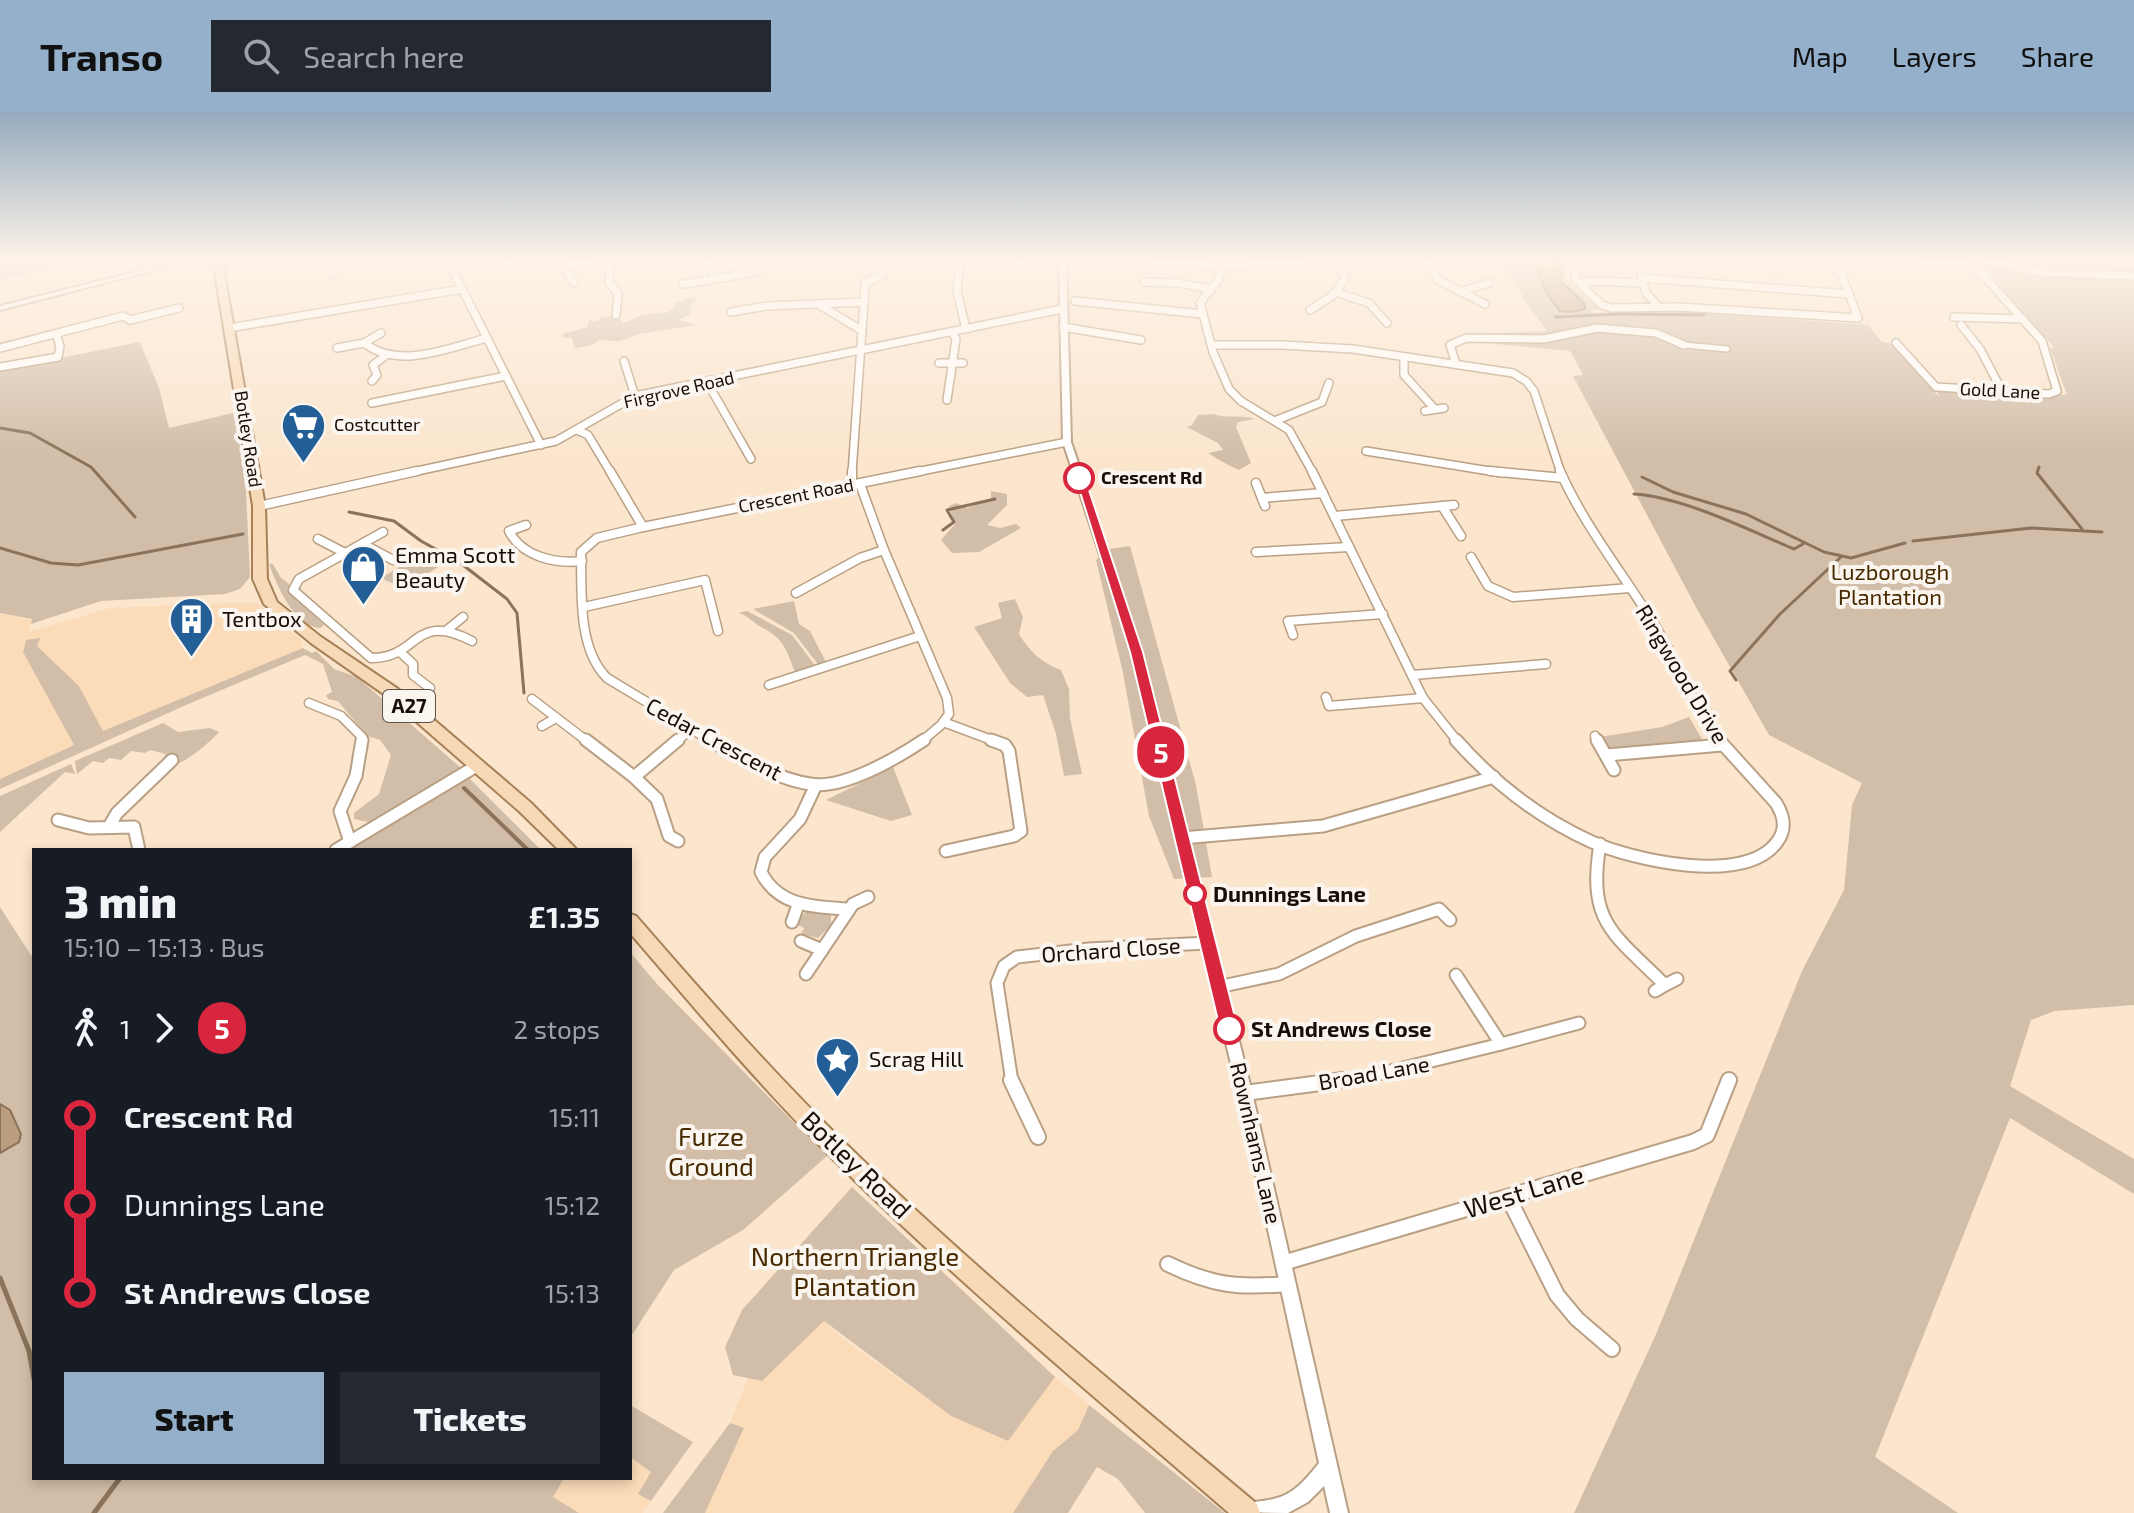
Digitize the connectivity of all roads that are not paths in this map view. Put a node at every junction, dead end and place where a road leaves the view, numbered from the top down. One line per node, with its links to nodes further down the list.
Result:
1 (84, 326): 16 (street)
2 (239, 326): 11 (street)
3 (481, 326): 17 (street)
4 (855, 326): 13 (street)
5 (861, 326): 13 (street)
6 (979, 326): 12 (street, Firgrove Road)
7 (1206, 326): 24 (street)
8 (1962, 326): 39 (street)
9 (2029, 326): 39 (street, Gold Lane)
10 (1063, 327): 18 (street); 46 (street, Rownhams Lane)
11 (229, 328): 55 (main road, Botley Road / A27)
12 (966, 329): 14 (street, Firgrove Road)
13 (861, 330): 26 (street)
14 (952, 332): 26 (street, Firgrove Road); 31 (street)
15 (381, 333): 19 (street)
16 (56, 334): 22 (street); 34 (street)
17 (487, 338): 27 (street); 35 (street)
18 (1141, 340)
19 (364, 343): 23 (street); 27 (street)
20 (1896, 343): 39 (street, Gold Lane)
21 (1684, 345): 25 (street); 33 (street)
22 (0, 348)
23 (337, 348)
24 (1214, 349): 28 (street, Ringwood Drive); 44 (street, Ringwood Drive)
25 (1727, 349)
26 (859, 351): 37 (street, Firgrove Road); 52 (street)
27 (385, 356): 36 (street)
28 (1404, 358): 33 (street, Ringwood Drive); 43 (street)
29 (624, 361): 41 (street)
30 (939, 363): 31 (street)
31 (952, 363): 32 (street); 40 (street)
32 (963, 363)
33 (1456, 364): 50 (street, Ringwood Drive)
34 (0, 367)
35 (506, 376): 42 (street); 47 (street)
36 (372, 381)
37 (707, 382): 41 (street, Firgrove Road); 49 (street)
38 (1329, 383): 44 (street)
39 (2002, 391)
40 (961, 392)
41 (635, 396): 45 (street, Firgrove Road)
42 (372, 403)
43 (1444, 408)
44 (1277, 420): 53 (street, Ringwood Drive)
45 (577, 430): 47 (street, Firgrove Road); 61 (street)
46 (1067, 442): 52 (street, Crescent Road); 113 (street, Rownhams Lane)
47 (541, 445): 55 (street, Firgrove Road)
48 (1366, 451): 50 (street)
49 (751, 459)
50 (1563, 478): 75 (street, Ringwood Drive)
51 (1256, 483): 53 (street)
52 (856, 484): 61 (street, Crescent Road); 67 (street)
53 (1323, 493): 57 (street, Ringwood Drive)
54 (1454, 505): 56 (street)
55 (259, 506): 85 (main road, Botley Road / A27)
56 (1442, 506): 57 (street); 59 (street)
57 (1335, 516): 66 (street, Ringwood Drive)
58 (1463, 522): 59 (street)
59 (1453, 523): 63 (street)
60 (526, 525): 72 (street)
61 (643, 527): 72 (street)
62 (383, 532): 65 (street)
63 (1461, 536)
64 (318, 539): 69 (street)
65 (363, 544): 69 (street); 71 (street)
66 (1349, 547): 68 (street); 78 (street, Ringwood Drive)
67 (884, 550): 76 (street); 84 (street)
68 (1256, 552)
69 (345, 553): 80 (street)
70 (1471, 557): 74 (street)
71 (393, 560)
72 (582, 561): 77 (street, Cedar Crescent)
73 (1489, 565): 74 (street)
74 (1476, 566): 75 (street)
75 (1630, 588): 103 (street, Ringwood Drive)
76 (796, 593)
77 (584, 607): 82 (street); 101 (street, Cedar Crescent)
78 (1383, 614): 83 (street); 89 (street, Ringwood Drive)
79 (463, 617): 81 (street)
80 (335, 629): 85 (street); 87 (street)
81 (447, 630): 86 (street); 87 (street)
82 (718, 631)
83 (1293, 635)
84 (920, 636): 90 (street); 99 (street)
85 (316, 640): 106 (main road, A27)
86 (472, 641)
87 (399, 651): 92 (street)
88 (1546, 664): 89 (street)
89 (1413, 675): 94 (street, Ringwood Drive)
90 (787, 680): 91 (street); 93 (street)
91 (769, 685)
92 (430, 688)
93 (792, 691)
94 (1423, 698): 97 (street); 109 (street, Ringwood Drive)
95 (532, 699): 98 (street)
96 (309, 703): 115 (street)
97 (1333, 717)
98 (556, 718): 100 (street); 108 (street)
99 (946, 723): 110 (street); 120 (street)
100 (542, 726)
101 (691, 729): 108 (street); 110 (street, Cedar Crescent)
102 (1595, 736): 104 (street)
103 (1722, 745): 104 (street); 116 (street, Ringwood Drive)
104 (1607, 755): 107 (street)
105 (172, 760): 112 (street)
106 (478, 765): 115 (street); 119 (main road, A27)
107 (1614, 770)
108 (634, 777): 114 (street)
109 (1494, 777): 113 (street); 116 (street, Ringwood Drive)
110 (816, 785): 122 (street)
111 (58, 820): 112 (street)
112 (111, 823): 117 (street)
113 (1182, 838): 128 (street, Rownhams Lane)
114 (678, 841)
115 (350, 842): 118 (street)
116 (1600, 844): 132 (street)
117 (139, 848)
118 (340, 848)
119 (567, 848)
120 (946, 851)
121 (868, 897): 123 (street)
122 (798, 905): 123 (street); 125 (street)
123 (849, 909): 129 (street)
124 (1450, 920): 133 (street)
125 (792, 922)
126 (632, 923): 145 (main road, Botley Road)
127 (801, 941): 129 (street)
128 (1207, 943): 133 (street, Rownhams Lane); 138 (street, Orchard Close)
129 (822, 950): 130 (street)
130 (806, 974)
131 (1456, 975): 135 (street)
132 (1666, 985)
133 (1218, 987): 137 (street, Rownhams Lane)
134 (1579, 1023): 135 (street, Broad Lane)
135 (1501, 1044): 137 (street, Broad Lane)
136 (1729, 1080): 139 (street, West Lane)
137 (1245, 1093): 140 (street, Rownhams Lane)
138 (1038, 1137)
139 (1508, 1197): 140 (street, West Lane); 143 (street)
140 (1283, 1263): 142 (street, Rownhams Lane)
141 (1168, 1264): 142 (street)
142 (1288, 1284): 144 (street, Rownhams Lane)
143 (1612, 1349)
144 (1327, 1467): 145 (street); 146 (street, Rownhams Lane)
145 (1248, 1512)
146 (1339, 1513)

